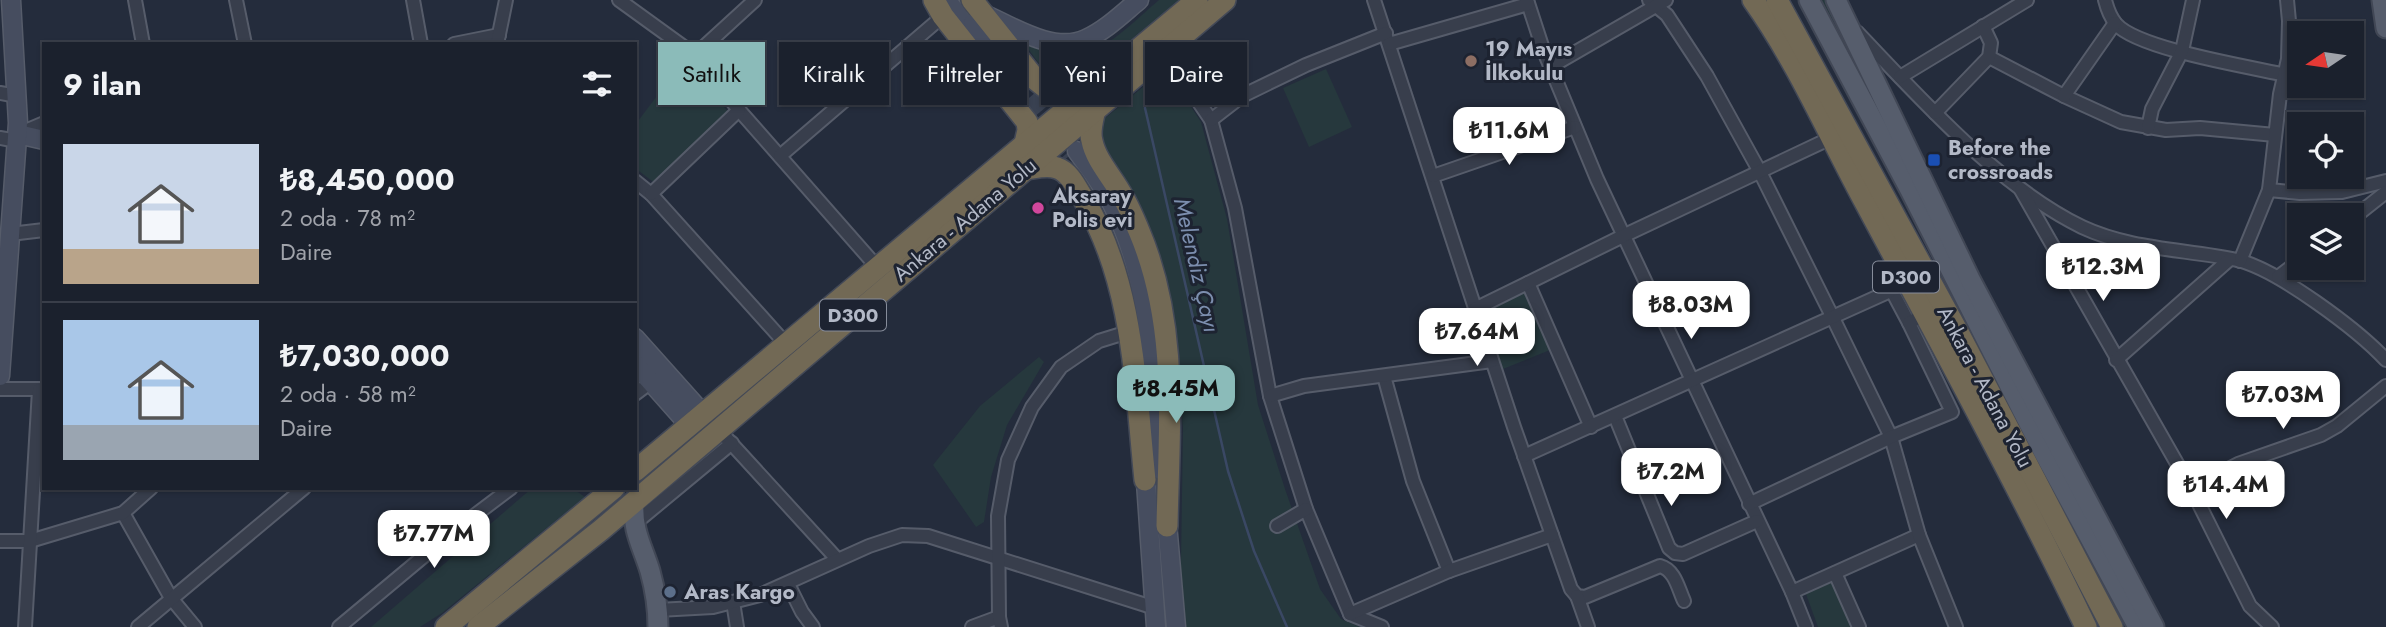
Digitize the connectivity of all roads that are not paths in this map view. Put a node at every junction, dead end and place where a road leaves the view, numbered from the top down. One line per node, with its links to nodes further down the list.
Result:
1 (11, 0): 47 (main road)
2 (135, 0): 31 (street)
3 (236, 0): 32 (street)
4 (413, 0): 33 (street)
5 (506, 0): 30 (street)
6 (619, 0): 35 (street)
7 (755, 0): 36 (street)
8 (1139, 0): 24 (main road)
9 (1197, 0): 41 (highway, Ankara - Adana Yolu / D300)
10 (1225, 0): 38 (highway, Ankara - Adana Yolu / D300)
11 (1374, 0): 29 (street)
12 (1753, 0): 64 (highway, Ankara - Adana Yolu / D300)
13 (1777, 0): 167 (highway, Ankara - Adana Yolu / D300)
14 (1809, 0): 168 (main road)
15 (1836, 0): 25 (main road)
16 (2027, 0): 27 (street)
17 (2105, 0): 26 (street)
18 (2193, 0): 39 (street)
19 (2287, 0): 43 (street)
20 (2382, 0): 28 (main road)
21 (1528, 2): 29 (street); 42 (street)
22 (1657, 2): 42 (street); 68 (street)
23 (945, 4): 37 (highway); 66 (street)
24 (976, 6): 45 (highway)
25 (1845, 19): 44 (street); 169 (main road)
26 (2115, 23): 39 (street); 48 (street)
27 (1983, 26): 40 (street); 44 (street)
28 (2386, 28)
29 (1387, 38): 58 (street); 69 (street)
30 (498, 39): 34 (street)
31 (143, 42)
32 (245, 42)
33 (421, 42)
34 (472, 42)
35 (677, 42)
36 (709, 42)
37 (975, 42)
38 (1175, 42)
39 (2182, 51): 43 (street); 60 (street)
40 (1989, 57): 48 (street); 57 (street)
41 (1131, 62)
42 (1550, 67): 59 (street)
43 (2286, 75): 63 (street)
44 (1900, 77): 57 (street)
45 (1035, 79): 46 (highway); 49 (highway)
46 (1041, 84)
47 (9, 94): 62 (main road)
48 (2064, 96): 60 (street)
49 (1027, 99)
50 (735, 105): 56 (street)
51 (1019, 105): 65 (highway)
52 (1085, 105): 65 (highway, Ankara - Adana Yolu / D300)
53 (1086, 105): 67 (highway, Ankara - Adana Yolu / D300)
54 (1088, 105): 127 (highway)
55 (1200, 105): 58 (street)
56 (739, 110): 66 (street); 75 (street)
57 (1935, 113): 72 (street)
58 (1210, 120): 107 (street)
59 (1575, 127): 69 (street); 79 (street)
60 (2148, 128): 63 (street)
61 (42, 129): 62 (main road)
62 (13, 134): 78 (main road)
63 (2275, 135): 73 (street)
64 (1831, 138): 68 (street); 85 (highway, Ankara - Adana Yolu / D300)
65 (1025, 143): 81 (highway, Ankara - Adana Yolu / D300)
66 (780, 156): 81 (street)
67 (1025, 169): 90 (highway); 111 (highway, Ankara - Adana Yolu / D300)
68 (1760, 172): 79 (street); 87 (street)
69 (1433, 176): 86 (street)
70 (2386, 181): 73 (street)
71 (637, 183): 75 (street)
72 (2020, 190): 80 (street); 95 (street)
73 (2269, 190): 80 (street)
74 (2386, 192): 76 (street)
75 (651, 194): 93 (street)
76 (2364, 209)
77 (42, 230): 78 (street)
78 (10, 234): 88 (main road)
79 (1623, 236): 84 (street); 101 (street)
80 (2235, 260): 83 (street); 95 (street)
81 (877, 267): 93 (highway, Ankara - Adana Yolu / D300)
82 (2287, 270): 83 (street)
83 (2278, 277): 94 (street)
84 (1528, 283): 86 (street); 110 (street)
85 (1900, 287): 87 (street); 89 (highway, Ankara - Adana Yolu / D300)
86 (1475, 309): 97 (street)
87 (1832, 316): 101 (street); 112 (street)
88 (2, 317): 99 (main road)
89 (1917, 318): 112 (street); 166 (highway, Ankara - Adana Yolu / D300)
90 (1128, 332): 115 (highway); 135 (street)
91 (2386, 340): 94 (street)
92 (637, 341): 109 (main road)
93 (786, 344): 109 (highway, Ankara - Adana Yolu / D300)
94 (2371, 344): 96 (street)
95 (2116, 360): 116 (street)
96 (2386, 360)
97 (1492, 361): 100 (street); 113 (street)
98 (637, 366): 102 (main road)
99 (0, 376)
100 (1384, 376): 107 (street); 137 (street)
101 (1692, 381): 108 (street); 122 (street)
102 (651, 382): 106 (street); 109 (main road)
103 (2386, 386): 116 (street)
104 (0, 389): 105 (street)
105 (41, 389): 133 (street)
106 (637, 392)
107 (1269, 396): 123 (street)
108 (1615, 416): 110 (street); 125 (street)
109 (697, 420): 114 (highway, Ankara - Adana Yolu / D300)
110 (1591, 427): 113 (street)
111 (725, 436): 121 (highway, Ankara - Adana Yolu / D300); 126 (street); 136 (street)
112 (1891, 437): 122 (street); 131 (street)
113 (1524, 456): 130 (street)
114 (637, 469)
115 (1145, 480): 127 (main road); 145 (main road)
116 (2191, 488): 170 (street)
117 (149, 490): 124 (street)
118 (302, 490): 142 (street)
119 (508, 490): 153 (street)
120 (601, 492): 148 (highway, Ankara - Adana Yolu / D300)
121 (634, 501): 126 (main road); 129 (highway, Ankara - Adana Yolu / D300)
122 (1749, 504): 125 (street)
123 (1306, 509): 128 (street); 146 (street)
124 (123, 513): 133 (street); 142 (street)
125 (1757, 521): 140 (street)
126 (633, 525): 134 (main road)
127 (1167, 526): 160 (main road)
128 (1277, 526)
129 (601, 530): 134 (main road); 148 (highway, Ankara - Adana Yolu / D300)
130 (1552, 535): 137 (street); 141 (street)
131 (1919, 535): 138 (street); 165 (street)
132 (0, 541): 133 (street)
133 (30, 541): 150 (street)
134 (639, 545): 147 (main road)
135 (998, 558): 136 (street); 145 (street); 149 (street)
136 (836, 559): 139 (street)
137 (1449, 571): 146 (street)
138 (1835, 573): 140 (street); 164 (street)
139 (788, 584): 144 (street); 157 (street)
140 (1792, 593): 163 (street)
141 (1577, 596): 143 (street); 162 (street)
142 (171, 598): 151 (street); 152 (street)
143 (1684, 601)
144 (733, 602): 147 (street); 156 (street)
145 (1154, 608): 159 (main road)
146 (1350, 614): 161 (street)
147 (658, 618)
148 (471, 619): 154 (highway); 155 (highway, Ankara - Adana Yolu / D300)
149 (1000, 622): 158 (street)
150 (25, 627)
151 (138, 627)
152 (195, 627)
153 (339, 627)
154 (439, 627)
155 (446, 627)
156 (737, 627)
157 (813, 627)
158 (972, 627)
159 (1156, 627)
160 (1176, 627)
161 (1382, 627)
162 (1588, 627)
163 (1805, 627)
164 (1859, 627)
165 (1956, 627)
166 (2087, 627)
167 (2112, 627)
168 (2138, 627)
169 (2154, 627)
170 (2272, 627)

